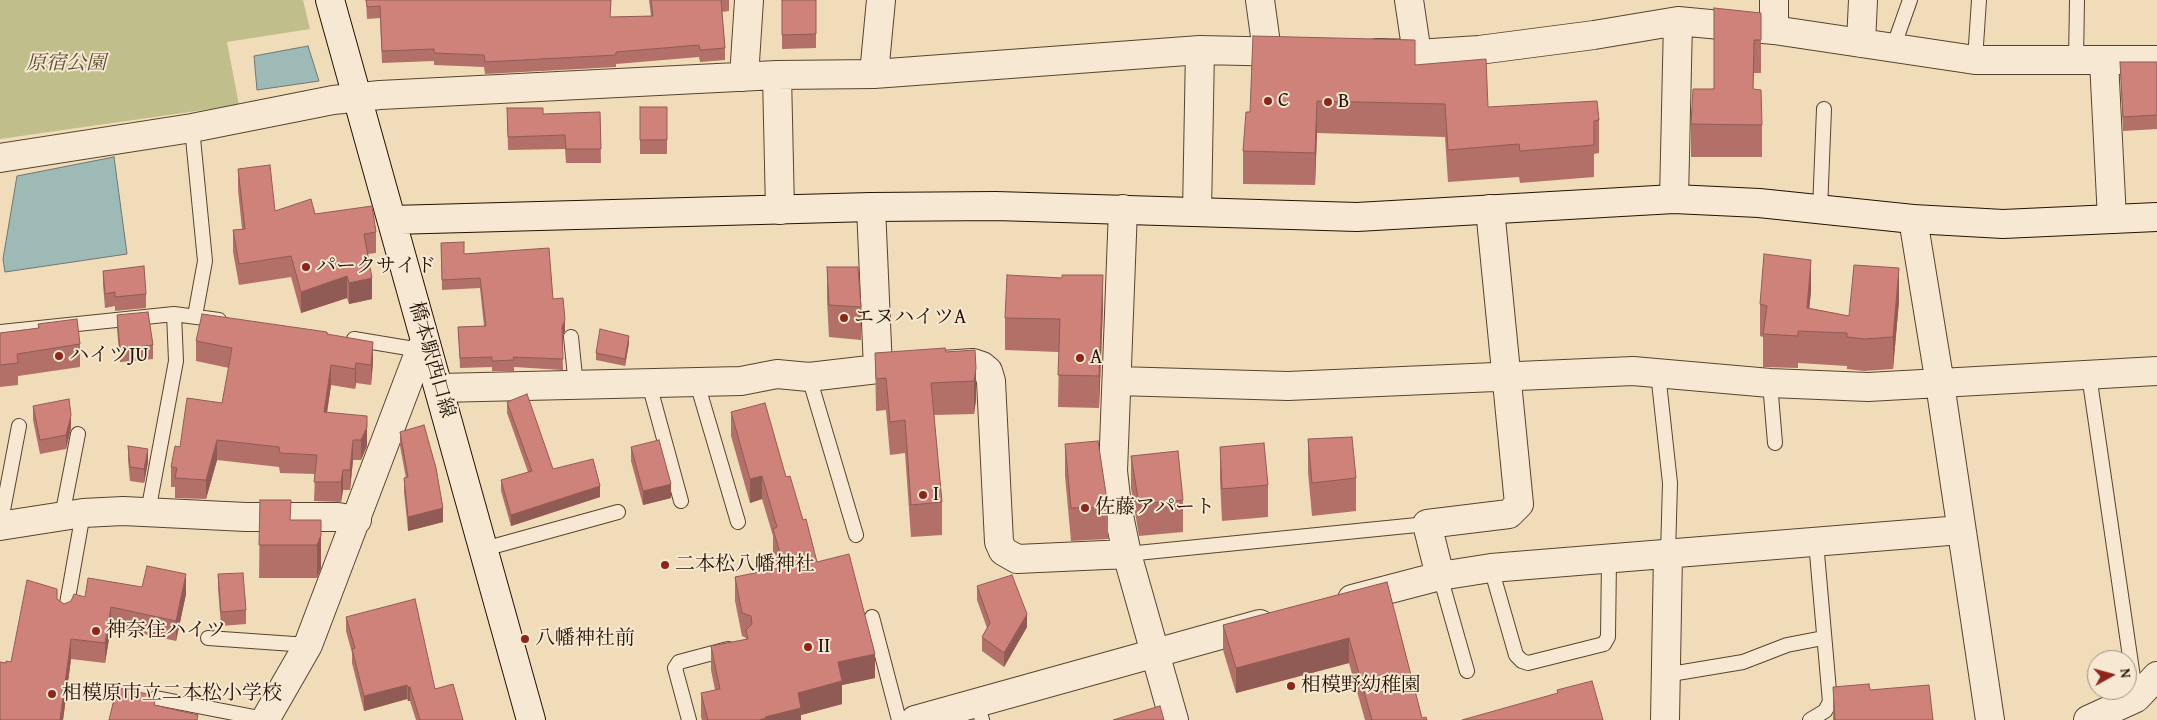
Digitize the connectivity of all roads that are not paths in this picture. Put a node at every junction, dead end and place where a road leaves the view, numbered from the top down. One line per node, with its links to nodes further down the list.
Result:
1 (330, 0): 27 (street, 橋本駅西口線)
2 (749, 0): 26 (street)
3 (881, 0): 24 (street)
4 (1260, 0): 16 (street)
5 (1409, 0): 19 (street)
6 (1774, 0): 12 (street)
7 (1863, 0): 13 (street)
8 (1910, 0): 14 (lane)
9 (1978, 0): 20 (lane)
10 (2077, 0): 22 (lane)
11 (1678, 21): 12 (street); 19 (street); 31 (street)
12 (1774, 30): 13 (street)
13 (1861, 43): 14 (street)
14 (1893, 48): 20 (street)
15 (1200, 50): 16 (street); 24 (street); 37 (street)
16 (1267, 52): 17 (street)
17 (1317, 52)
18 (1357, 53): 19 (street)
19 (1417, 54)
20 (1975, 60): 22 (street)
21 (2157, 60): 23 (street)
22 (2076, 61): 23 (street)
23 (2104, 61): 40 (street)
24 (874, 74): 25 (street)
25 (777, 75): 26 (street); 35 (street)
26 (744, 77): 27 (street)
27 (356, 97): 29 (street); 41 (street, 橋本駅西口線)
28 (1824, 109): 36 (lane)
29 (192, 128): 30 (street); 43 (lane)
30 (0, 160)
31 (1674, 199): 34 (street); 36 (street)
32 (871, 207): 33 (street); 35 (street); 49 (street)
33 (1122, 209): 37 (street); 55 (street)
34 (1490, 209): 37 (street); 52 (street)
35 (780, 210): 41 (street)
36 (1820, 210): 39 (street)
37 (1197, 212)
38 (2157, 217): 40 (street)
39 (1912, 219): 40 (street); 59 (street)
40 (2112, 219)
41 (392, 220): 48 (street, 橋本駅西口線)
42 (174, 314): 43 (lane); 45 (lane); 66 (lane)
43 (195, 316): 44 (lane)
44 (234, 322)
45 (0, 332)
46 (339, 337): 48 (lane)
47 (571, 337): 60 (lane)
48 (423, 348): 61 (street, 橋本駅西口線); 69 (street)
49 (878, 369): 54 (street); 77 (street)
50 (2157, 371): 53 (street)
51 (1658, 373): 52 (street); 57 (street); 78 (lane)
52 (1506, 375): 55 (street); 71 (street)
53 (2089, 375): 59 (street); 90 (lane)
54 (809, 377): 56 (street); 74 (lane)
55 (1118, 381): 77 (street)
56 (697, 383): 58 (street); 70 (lane)
57 (1770, 383): 59 (street); 64 (lane)
58 (649, 384): 60 (street); 65 (lane)
59 (1940, 384): 73 (street)
60 (576, 386): 61 (street)
61 (439, 388): 76 (street, 橋本駅西口線)
62 (19, 426): 72 (lane)
63 (78, 434): 68 (lane)
64 (1775, 443)
65 (681, 501)
66 (148, 512): 68 (street); 69 (street)
67 (618, 512): 76 (lane)
68 (72, 514): 72 (street); 83 (lane)
69 (357, 520): 88 (street)
70 (738, 522)
71 (1427, 524): 77 (lane); 81 (street)
72 (0, 526)
73 (1961, 530): 75 (street); 107 (street)
74 (856, 535)
75 (1816, 542): 78 (street); 87 (lane)
76 (484, 549): 100 (street, 橋本駅西口線)
77 (1127, 554): 91 (street)
78 (1668, 554): 79 (street); 93 (street)
79 (1609, 558): 80 (street); 80 (lane)
80 (1491, 568): 81 (street)
81 (1440, 576): 82 (street); 92 (lane)
82 (1324, 606)
83 (65, 615)
84 (872, 617): 102 (lane)
85 (1286, 617): 91 (street)
86 (208, 638): 88 (lane)
87 (1823, 638): 93 (lane); 106 (lane)
88 (308, 645): 99 (street)
89 (744, 645): 101 (lane)
90 (2129, 650)
91 (1155, 652): 98 (street); 104 (street)
92 (1467, 671)
93 (1665, 675): 105 (street)
94 (2157, 676): 95 (street)
95 (2137, 697)
96 (156, 698): 99 (lane)
97 (2132, 700): 108 (street)
98 (980, 711): 103 (street)
99 (265, 719)
100 (532, 720)
101 (689, 720)
102 (899, 720)
103 (915, 720)
104 (1174, 720)
105 (1665, 720)
106 (1810, 720)
107 (1990, 720)
108 (2088, 720)

